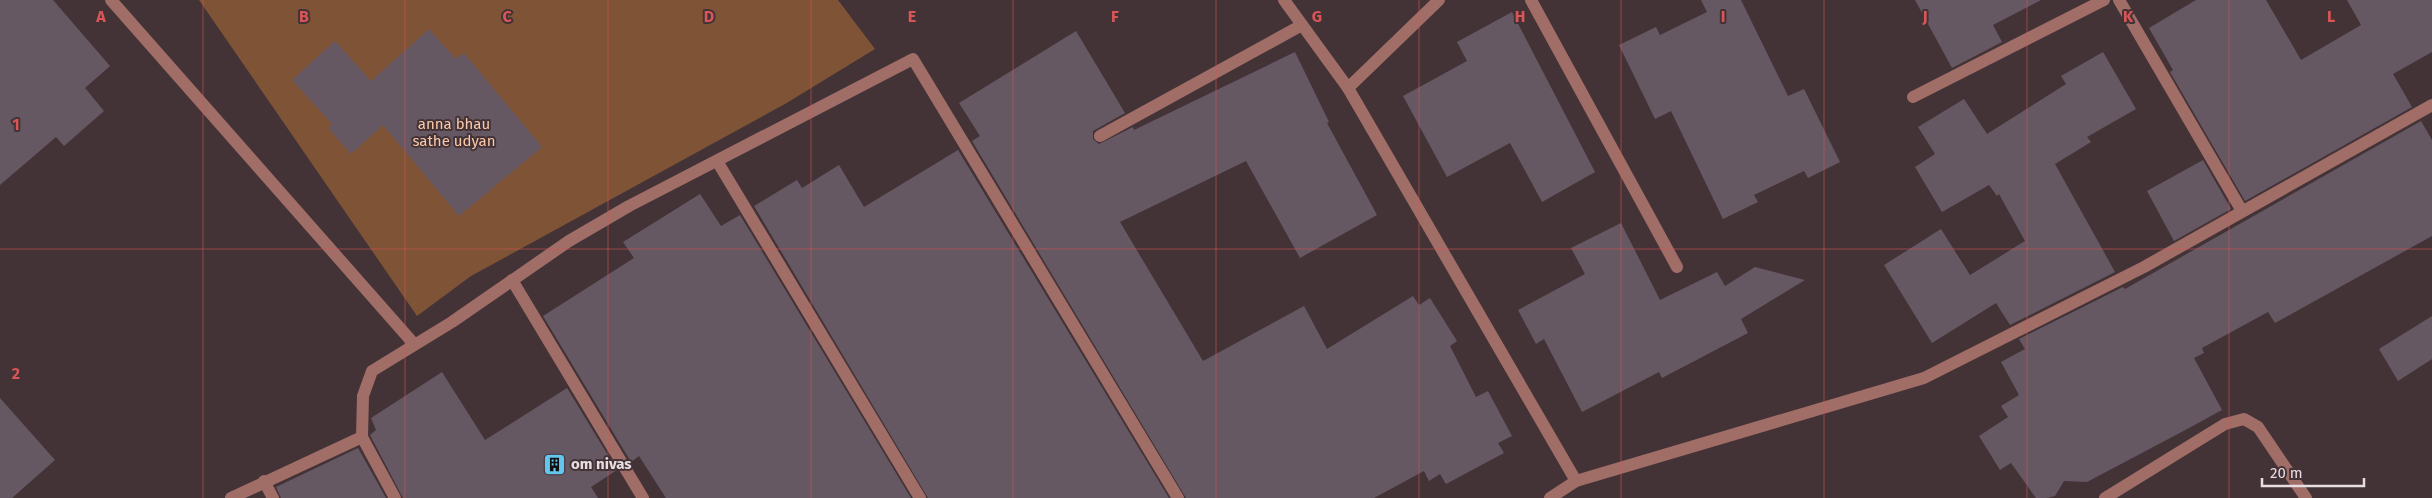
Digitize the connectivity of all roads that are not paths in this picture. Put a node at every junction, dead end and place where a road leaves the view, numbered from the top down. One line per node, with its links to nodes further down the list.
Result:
1 (111, 0): 16 (street)
2 (1284, 0): 7 (street)
3 (1439, 0): 8 (street)
4 (1531, 0): 14 (street)
5 (2104, 0): 9 (street)
6 (2119, 0): 13 (street)
7 (1302, 25): 8 (street); 11 (street)
8 (1348, 88): 19 (street)
9 (1913, 97)
10 (2432, 105): 13 (street)
11 (1100, 136)
12 (717, 161): 15 (street); 24 (street); 25 (street)
13 (2242, 211): 19 (street)
14 (1677, 267)
15 (512, 280): 16 (street); 23 (street)
16 (414, 344): 17 (street)
17 (362, 437): 18 (street); 22 (street)
18 (264, 481): 20 (street); 21 (street)
19 (1576, 481): 26 (street)
20 (231, 498)
21 (273, 498)
22 (395, 498)
23 (644, 498)
24 (920, 498)
25 (1178, 498)
26 (1550, 498)
27 (2105, 498): 28 (street)
28 (2306, 498)

